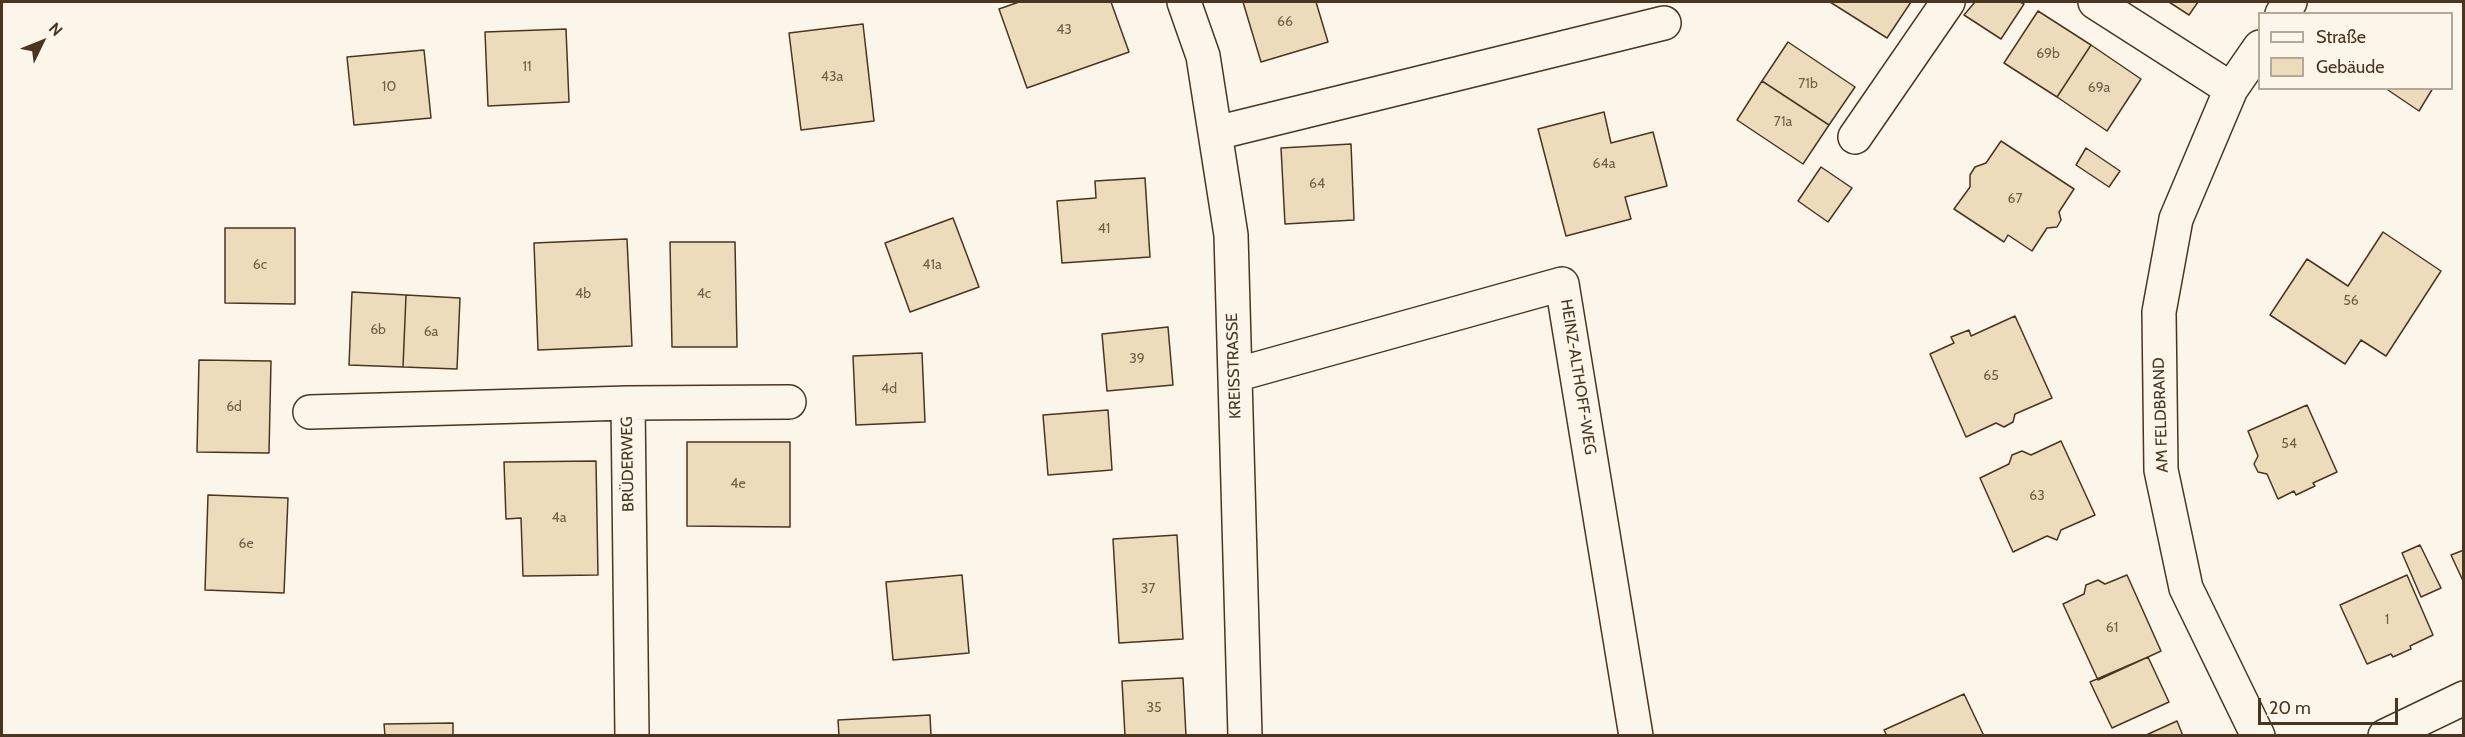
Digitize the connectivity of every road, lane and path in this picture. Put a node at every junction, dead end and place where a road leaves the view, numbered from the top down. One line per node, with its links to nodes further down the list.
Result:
1 (1184, 2): 7 (street, KREISSTRASSE)
2 (1948, 2): 8 (street)
3 (2095, 2): 6 (street)
4 (1664, 23): 7 (street)
5 (2258, 48): 6 (street, AM FELDBRAND)
6 (2231, 89): 17 (street, AM FELDBRAND)
7 (1216, 133): 9 (street, KREISSTRASSE)
8 (1855, 137)
9 (1235, 375): 15 (street, KREISSTRASSE); 16 (street, HEINZ-ALTHOFF-WEG)
10 (789, 402): 11 (street)
11 (628, 403): 12 (street, BRÜDERWEG); 14 (street, BRÜDERWEG)
12 (310, 412)
13 (2463, 698): 18 (street)
14 (632, 735)
15 (1245, 735)
16 (1636, 735)
17 (2258, 735)
18 (2385, 735)

